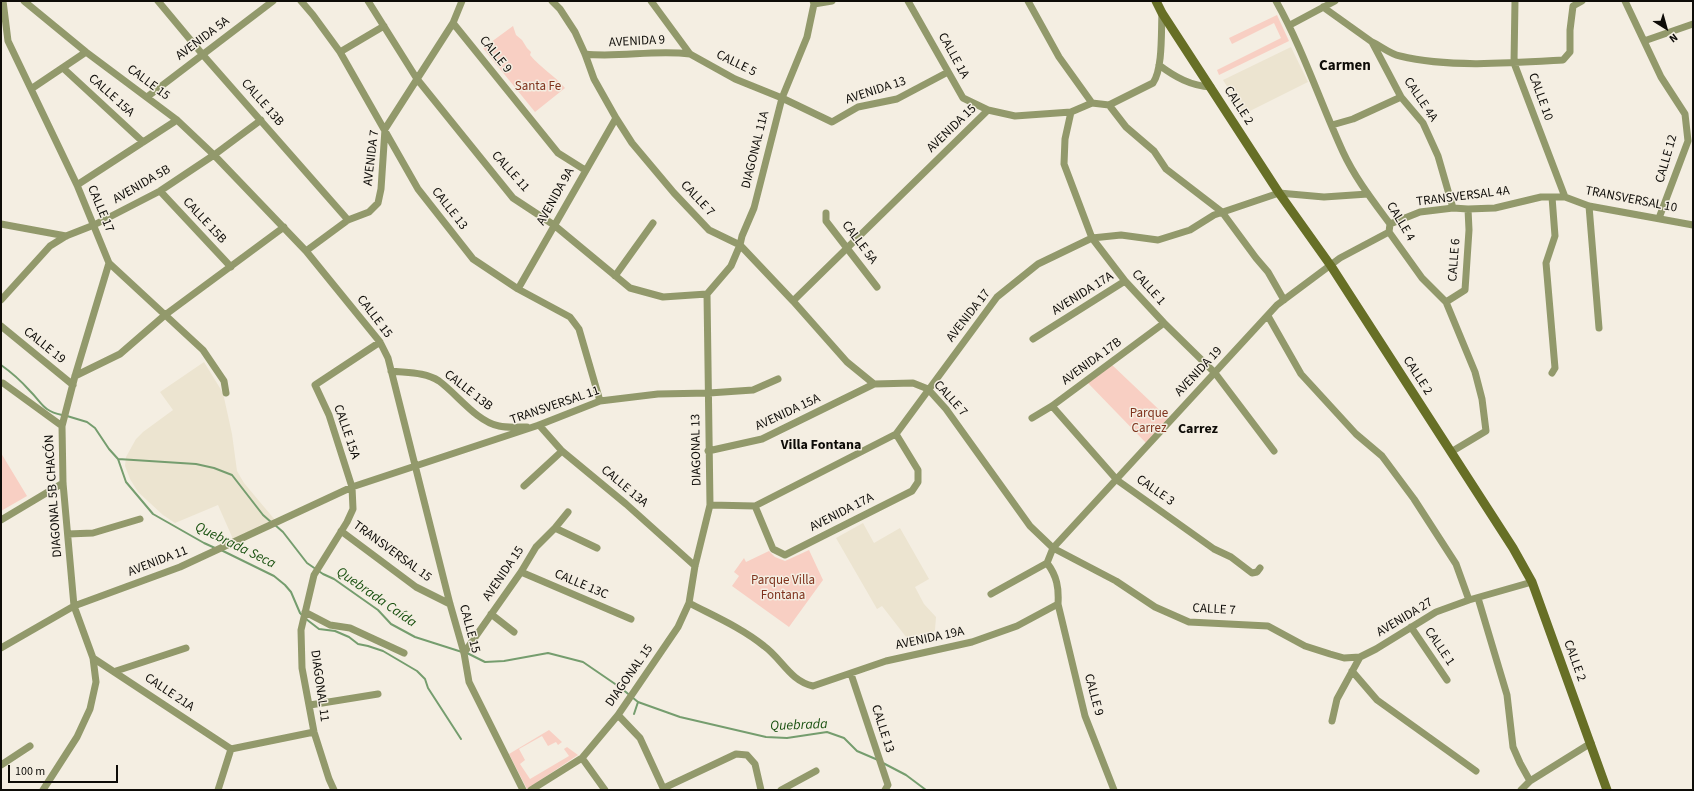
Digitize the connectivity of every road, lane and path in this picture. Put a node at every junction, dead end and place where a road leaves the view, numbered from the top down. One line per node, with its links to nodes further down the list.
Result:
1 (3, 1): 39 (street, CALLE 17)
2 (24, 1): 28 (street, CALLE 15)
3 (158, 1): 32 (street, CALLE 13B)
4 (273, 1): 32 (street, AVENIDA 5A)
5 (300, 1): 29 (street, CALLE 13)
6 (368, 1): 25 (street, CALLE 11)
7 (462, 1): 22 (street, AVENIDA 7)
8 (552, 1): 30 (street, CALLE 7)
9 (651, 1): 31 (street, CALLE 5)
10 (832, 1): 19 (street)
11 (908, 1): 36 (street, CALLE 1A)
12 (1028, 1): 43 (street)
13 (1156, 1): 21 (street, CALLE 2)
14 (1276, 1): 24 (street, CALLE 4)
15 (1335, 1): 20 (street)
16 (1515, 1): 33 (street, CALLE 10)
17 (1582, 1): 33 (street)
18 (1625, 1): 26 (street, CALLE 12)
19 (813, 3): 42 (street, DIAGONAL 11A)
20 (1323, 7): 24 (street); 27 (street, CALLE 4A)
21 (1162, 13): 34 (street); 38 (street, CALLE 2)
22 (453, 23): 37 (street, AVENIDA 7); 55 (street, CALLE 9)
23 (1693, 24): 26 (street)
24 (1290, 25): 51 (street, CALLE 4)
25 (384, 26): 29 (street); 37 (street, CALLE 11)
26 (1644, 41): 67 (street, CALLE 12)
27 (1372, 42): 33 (street); 41 (street, CALLE 4A)
28 (86, 52): 35 (street); 40 (street, CALLE 15)
29 (340, 52): 52 (street, CALLE 13)
30 (585, 54): 31 (street, AVENIDA 9); 47 (street, CALLE 7)
31 (690, 54): 42 (street, CALLE 5)
32 (203, 55): 40 (street, AVENIDA 5A); 49 (street, CALLE 13B)
33 (1514, 62): 61 (street, CALLE 10)
34 (1159, 65): 38 (street); 44 (street)
35 (62, 68): 39 (street); 53 (street, CALLE 15A)
36 (948, 72): 45 (street, CALLE 1A); 50 (street, AVENIDA 13)
37 (417, 79): 52 (street, AVENIDA 7); 73 (street, CALLE 11)
38 (1211, 88): 58 (street, CALLE 2)
39 (31, 90): 56 (street, CALLE 17)
40 (147, 97): 48 (street, CALLE 15)
41 (1401, 97): 51 (street); 63 (street, CALLE 4A)
42 (782, 98): 50 (street, CALLE 5); 79 (street, DIAGONAL 11A)
43 (1092, 103): 44 (street, AVENIDA 15); 46 (street, AVENIDA 15)
44 (1110, 105): 65 (street)
45 (988, 110): 46 (street, AVENIDA 15); 80 (street, AVENIDA 15)
46 (1071, 112): 78 (street, CALLE 1)
47 (616, 118): 55 (street, AVENIDA 9A); 79 (street, CALLE 7)
48 (177, 120): 53 (street); 54 (street, CALLE 15)
49 (261, 120): 54 (street, AVENIDA 5B); 68 (street, CALLE 13B)
50 (832, 122)
51 (1332, 125): 59 (street, CALLE 4)
52 (385, 130): 68 (street, AVENIDA 7); 88 (street, CALLE 13)
53 (143, 142): 56 (street)
54 (214, 155): 57 (street, AVENIDA 5B); 75 (street, CALLE 15)
55 (585, 170): 73 (street, AVENIDA 9A)
56 (77, 185): 72 (street, CALLE 17)
57 (160, 191): 72 (street, AVENIDA 5B); 84 (street, CALLE 15B)
58 (1279, 193): 59 (street); 65 (street, AVENIDA 17); 83 (street, CALLE 2)
59 (1368, 194): 71 (street, CALLE 4)
60 (1552, 197): 61 (street, TRANSVERSAL 4A); 64 (street, TRANSVERSAL 4A); 103 (street)
61 (1565, 197): 62 (street, TRANSVERSAL 10)
62 (1589, 206): 67 (street, TRANSVERSAL 10); 98 (street)
63 (1453, 208): 64 (street, TRANSVERSAL 4A); 71 (street, TRANSVERSAL 4A)
64 (1468, 209): 93 (street, CALLE 6)
65 (1222, 212): 78 (street, AVENIDA 17); 91 (street)
66 (826, 213): 80 (street, CALLE 5A)
67 (1659, 218): 74 (street, TRANSVERSAL 10)
68 (348, 220): 81 (street, AVENIDA 7)
69 (653, 223): 85 (street)
70 (1, 224): 77 (street)
71 (1390, 224): 76 (street, CALLE 4)
72 (94, 225): 77 (street, AVENIDA 5B); 82 (street, CALLE 17)
73 (554, 225): 85 (street, CALLE 11); 88 (street, AVENIDA 9A)
74 (1693, 225)
75 (284, 227): 81 (street, CALLE 15); 84 (street)
76 (1389, 232): 83 (street, AVENIDA 19); 93 (street, CALLE 4)
77 (66, 236): 90 (street, AVENIDA 5B)
78 (1092, 238): 86 (street, CALLE 1); 109 (street, AVENIDA 17)
79 (740, 245): 89 (street, DIAGONAL 11A); 92 (street, CALLE 7)
80 (848, 248): 87 (street, CALLE 5A); 92 (street, AVENIDA 15)
81 (306, 251): 100 (street, CALLE 15)
82 (109, 264): 94 (street, CALLE 17); 104 (street, DIAGONAL 5B CHACÓN)
83 (1331, 266): 91 (street, AVENIDA 19); 122 (street, CALLE 2)
84 (231, 267): 94 (street)
85 (615, 276): 89 (street, CALLE 11)
86 (1125, 281): 96 (street, CALLE 1); 99 (street, AVENIDA 17A)
87 (877, 287)
88 (518, 289): 112 (street, CALLE 13)
89 (707, 294): 111 (street, DIAGONAL 13)
90 (1, 300)
91 (1284, 300): 95 (street, AVENIDA 19)
92 (793, 301): 108 (street, CALLE 7)
93 (1446, 302): 122 (street, CALLE 4)
94 (166, 316): 104 (street); 110 (street, CALLE 17)
95 (1268, 316): 102 (street, AVENIDA 19); 145 (street)
96 (1164, 323): 102 (street, CALLE 1); 113 (street, AVENIDA 17B)
97 (1, 326): 107 (street, CALLE 19)
98 (1599, 328)
99 (1033, 339)
100 (380, 342): 101 (street, CALLE 15); 127 (street, CALLE 15A)
101 (391, 372): 117 (street, CALLE 13B); 123 (street, CALLE 15)
102 (1214, 373): 120 (street, CALLE 1); 124 (street, AVENIDA 19)
103 (1552, 373)
104 (75, 376): 107 (street, DIAGONAL 5B CHACÓN)
105 (778, 379): 111 (street)
106 (1, 384): 116 (street)
107 (73, 384): 116 (street, DIAGONAL 5B CHACÓN)
108 (874, 384): 109 (street, CALLE 7); 121 (street, AVENIDA 15A)
109 (928, 389): 118 (street, AVENIDA 17); 137 (street, CALLE 7)
110 (226, 393)
111 (708, 393): 112 (street, TRANSVERSAL 11); 121 (street, DIAGONAL 13)
112 (600, 401): 115 (street, TRANSVERSAL 11)
113 (1052, 406): 114 (street, AVENIDA 17B); 124 (street, CALLE 3)
114 (1032, 418)
115 (539, 425): 117 (street, TRANSVERSAL 11); 119 (street, CALLE 13A)
116 (62, 426): 125 (street, DIAGONAL 5B CHACÓN)
117 (531, 428): 123 (street, TRANSVERSAL 11)
118 (896, 434): 129 (street, AVENIDA 17); 129 (street, AVENIDA 17A)
119 (562, 451): 126 (street); 139 (street, CALLE 13A)
120 (1274, 451)
121 (708, 452): 128 (street, DIAGONAL 13)
122 (1451, 452): 142 (street, CALLE 2)
123 (415, 465): 127 (street, AVENIDA 11); 147 (street, CALLE 15)
124 (1117, 480): 137 (street, AVENIDA 19); 140 (street, CALLE 3)
125 (63, 483): 132 (street); 135 (street, DIAGONAL 5B CHACÓN)
126 (524, 486)
127 (352, 487): 134 (street, DIAGONAL 11); 149 (street, AVENIDA 11)
128 (710, 505): 129 (street, AVENIDA 17); 139 (street, DIAGONAL 13)
129 (755, 506)
130 (568, 512): 133 (street, AVENIDA 15)
131 (140, 519): 135 (street)
132 (1, 520)
133 (555, 528): 136 (street); 141 (street, AVENIDA 15)
134 (341, 531): 147 (street, TRANSVERSAL 15); 150 (street, DIAGONAL 11)
135 (68, 534): 149 (street, DIAGONAL 5B CHACÓN)
136 (597, 548)
137 (1053, 548): 138 (street, AVENIDA 19); 159 (street, CALLE 7)
138 (1047, 563): 143 (street); 148 (street, CALLE 9)
139 (695, 566): 146 (street, DIAGONAL 13)
140 (1260, 568)
141 (521, 572): 151 (street, AVENIDA 15); 152 (street, CALLE 13C)
142 (1532, 582): 144 (street, AVENIDA 27); 170 (street, CALLE 2)
143 (992, 594)
144 (1478, 598): 145 (street, AVENIDA 27); 177 (street)
145 (1469, 600): 153 (street, AVENIDA 27)
146 (689, 603): 163 (street, AVENIDA 19A); 167 (street, DIAGONAL 15)
147 (450, 604): 158 (street, CALLE 15)
148 (1058, 604): 163 (street, AVENIDA 19A); 188 (street, CALLE 9)
149 (74, 606): 155 (street, AVENIDA 11); 160 (street, DIAGONAL 5B CHACÓN)
150 (305, 612): 157 (street); 166 (street, DIAGONAL 11)
151 (492, 614): 154 (street); 158 (street, AVENIDA 15)
152 (631, 619)
153 (1411, 627): 159 (street, AVENIDA 27); 164 (street, CALLE 1)
154 (514, 632)
155 (1, 648)
156 (186, 648): 162 (street)
157 (404, 653)
158 (464, 653): 182 (street, CALLE 15)
159 (1360, 657): 161 (street)
160 (93, 658): 162 (street, CALLE 21A); 179 (street, DIAGONAL 5B CHACÓN)
161 (1352, 671): 168 (street); 176 (street)
162 (116, 672): 172 (street, CALLE 21A)
163 (851, 674): 187 (street, CALLE 13)
164 (1447, 680)
165 (378, 694): 166 (street)
166 (310, 705): 169 (street, DIAGONAL 11)
167 (618, 714): 173 (street, DIAGONAL 15); 178 (street)
168 (1332, 721)
169 (314, 732): 172 (street); 181 (street, DIAGONAL 11)
170 (1590, 743): 177 (street); 190 (street, CALLE 2)
171 (30, 746): 174 (street)
172 (230, 749): 180 (street)
173 (582, 758): 183 (street); 184 (street)
174 (1, 765)
175 (816, 771): 186 (street)
176 (1476, 771)
177 (1530, 781): 189 (street)
178 (664, 789): 185 (street)
179 (43, 790)
180 (218, 790)
181 (334, 790)
182 (523, 790)
183 (531, 790)
184 (606, 790)
185 (761, 790)
186 (781, 790)
187 (885, 790)
188 (1114, 790)
189 (1521, 790)
190 (1607, 790)

